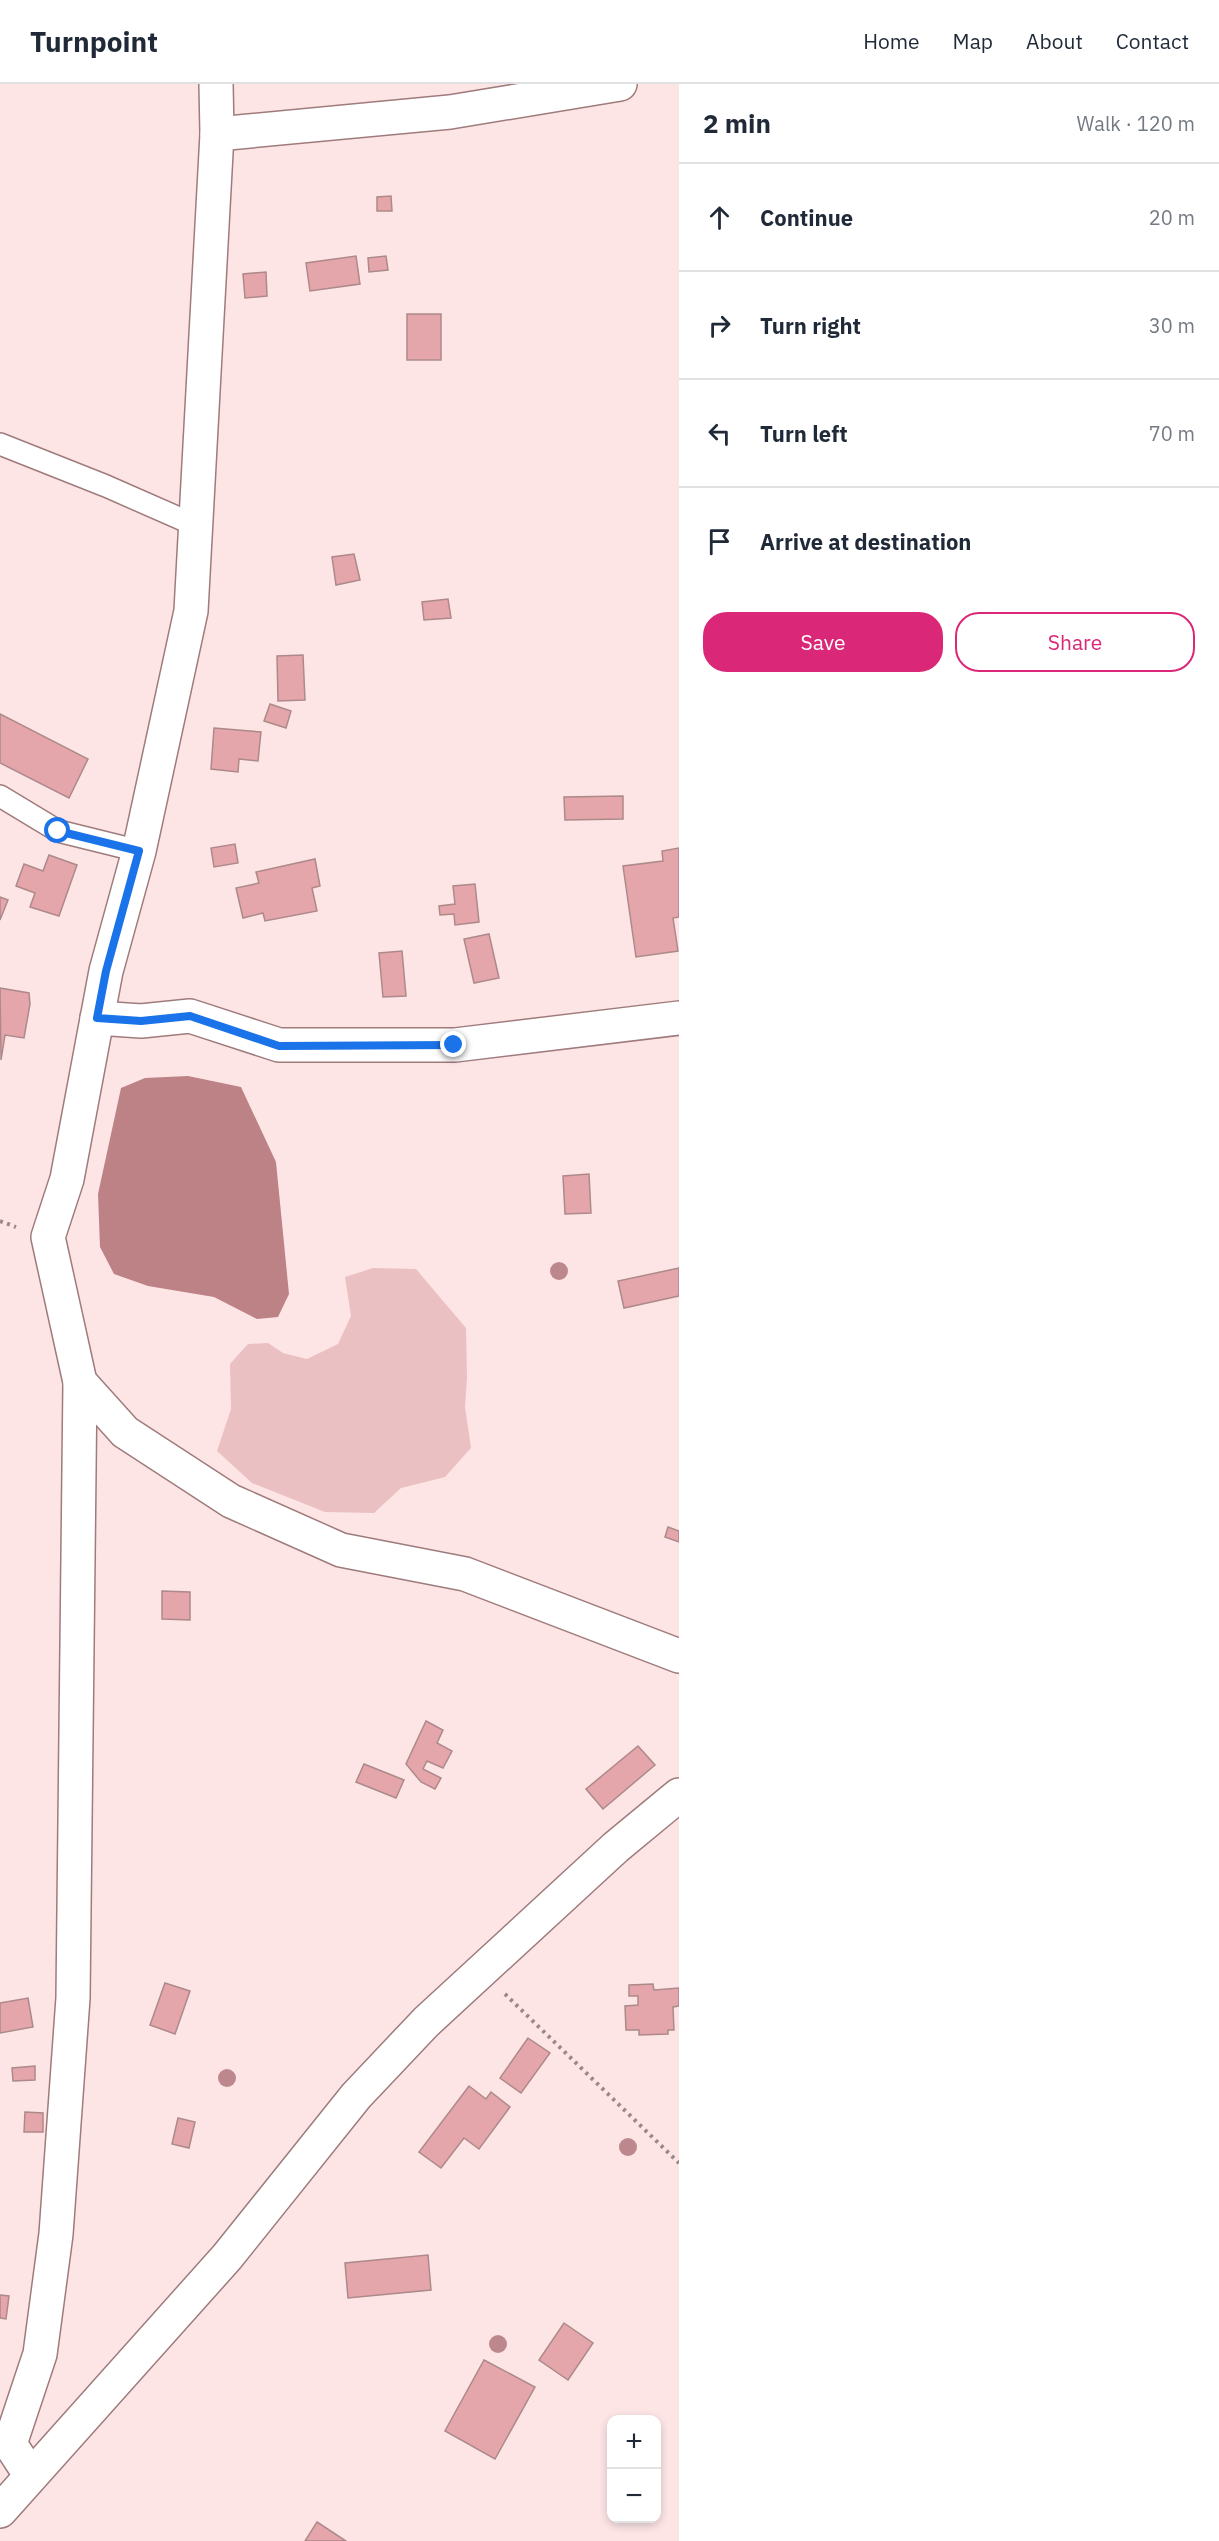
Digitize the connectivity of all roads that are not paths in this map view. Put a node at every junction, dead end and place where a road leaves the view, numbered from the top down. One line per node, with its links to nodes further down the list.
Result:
1 (216, 84): 3 (street)
2 (620, 84): 3 (street)
3 (217, 134): 5 (street)
4 (0, 444): 5 (lane)
5 (197, 526): 7 (street)
6 (0, 796): 7 (lane)
7 (139, 851): 8 (street)
8 (97, 1018): 9 (street); 10 (street)
9 (679, 1018)
10 (80, 1382): 11 (street); 13 (street)
11 (679, 1656)
12 (679, 1795): 13 (street)
13 (30, 2476): 14 (street)
14 (0, 2511)

